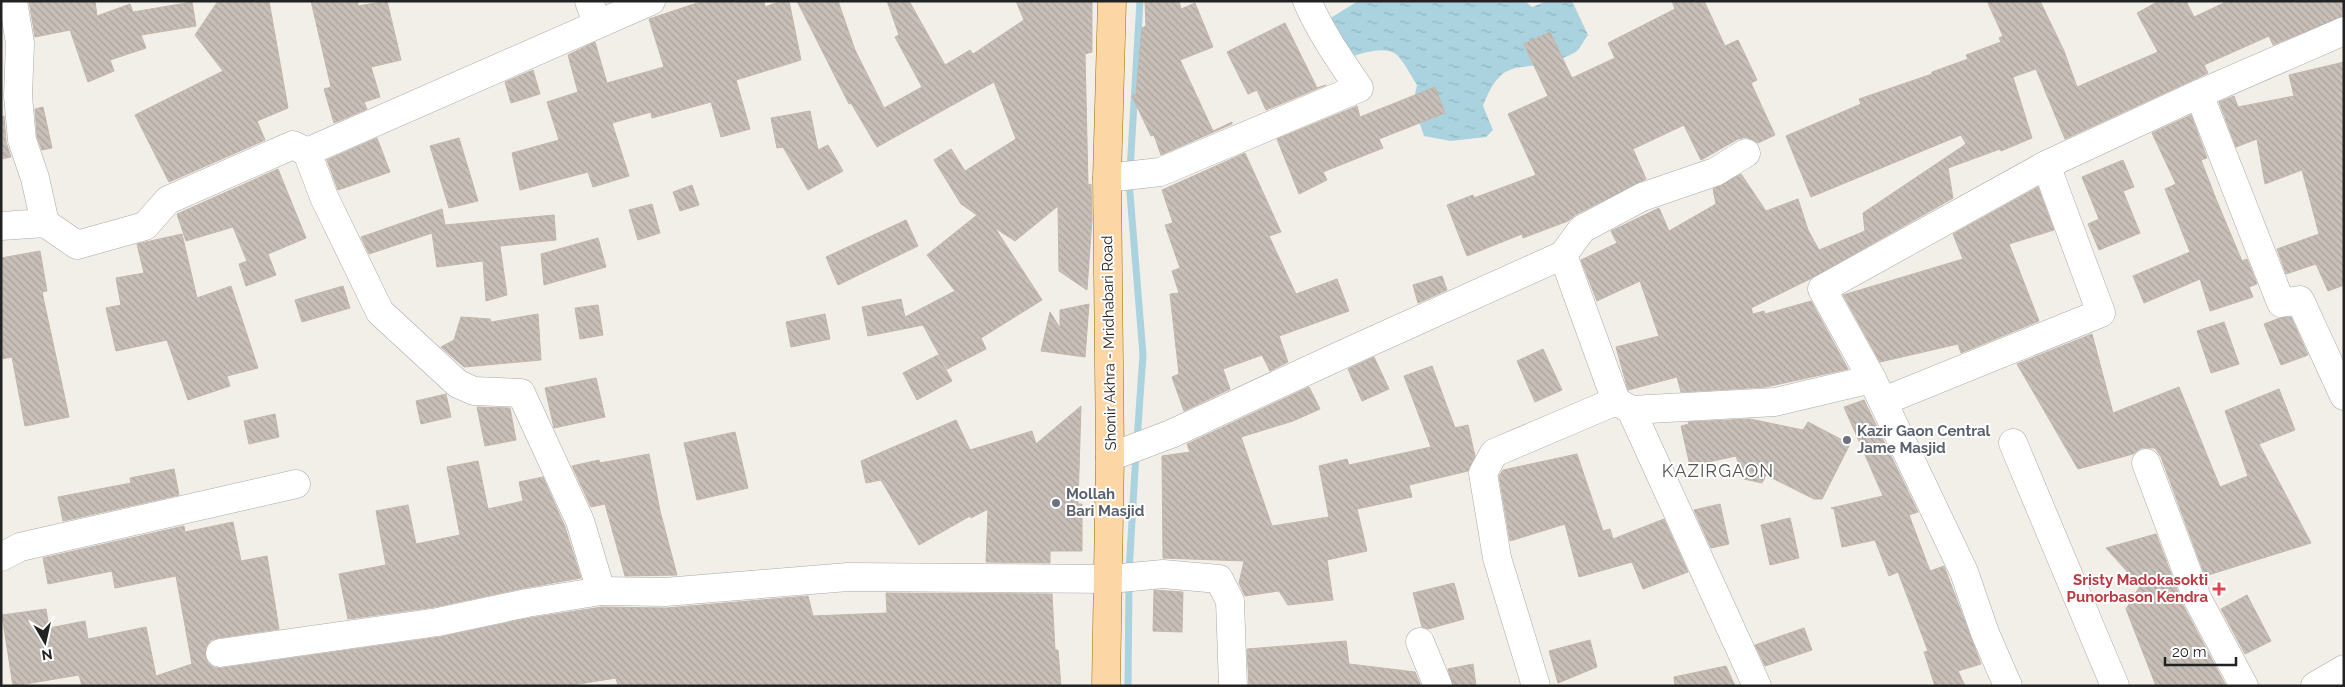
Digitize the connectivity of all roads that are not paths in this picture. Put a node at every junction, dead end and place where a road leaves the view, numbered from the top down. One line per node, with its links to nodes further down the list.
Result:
1 (13, 1): 12 (street)
2 (651, 1): 5 (street)
3 (1112, 1): 11 (main road, Shonir Akhra - Mridhabari Road)
4 (1308, 1): 11 (street)
5 (593, 12): 8 (street)
6 (2344, 31): 7 (street)
7 (2199, 94): 10 (street); 16 (street)
8 (307, 152): 12 (street); 24 (street)
9 (1746, 153): 14 (street)
10 (2046, 165): 15 (street); 15 (street)
11 (1114, 177): 19 (main road, Shonir Akhra - Mridhabari Road)
12 (45, 223): 13 (street)
13 (1, 226)
14 (1563, 255): 17 (street); 19 (street)
15 (1878, 390): 17 (street); 33 (street)
16 (2344, 396)
17 (1624, 406): 31 (street); 32 (street)
18 (2013, 443): 34 (street)
19 (1117, 455): 23 (main road, Shonir Akhra - Mridhabari Road)
20 (2146, 463): 35 (street)
21 (296, 484): 22 (street)
22 (1, 557)
23 (1110, 579): 24 (street); 28 (main road, Shonir Akhra - Mridhabari Road); 29 (street)
24 (601, 590): 26 (street)
25 (1420, 642): 30 (street)
26 (220, 653)
27 (2344, 669): 36 (street)
28 (1106, 686)
29 (1234, 686)
30 (1438, 686)
31 (1536, 686)
32 (1757, 686)
33 (2008, 686)
34 (2115, 686)
35 (2244, 686)
36 (2315, 686)

